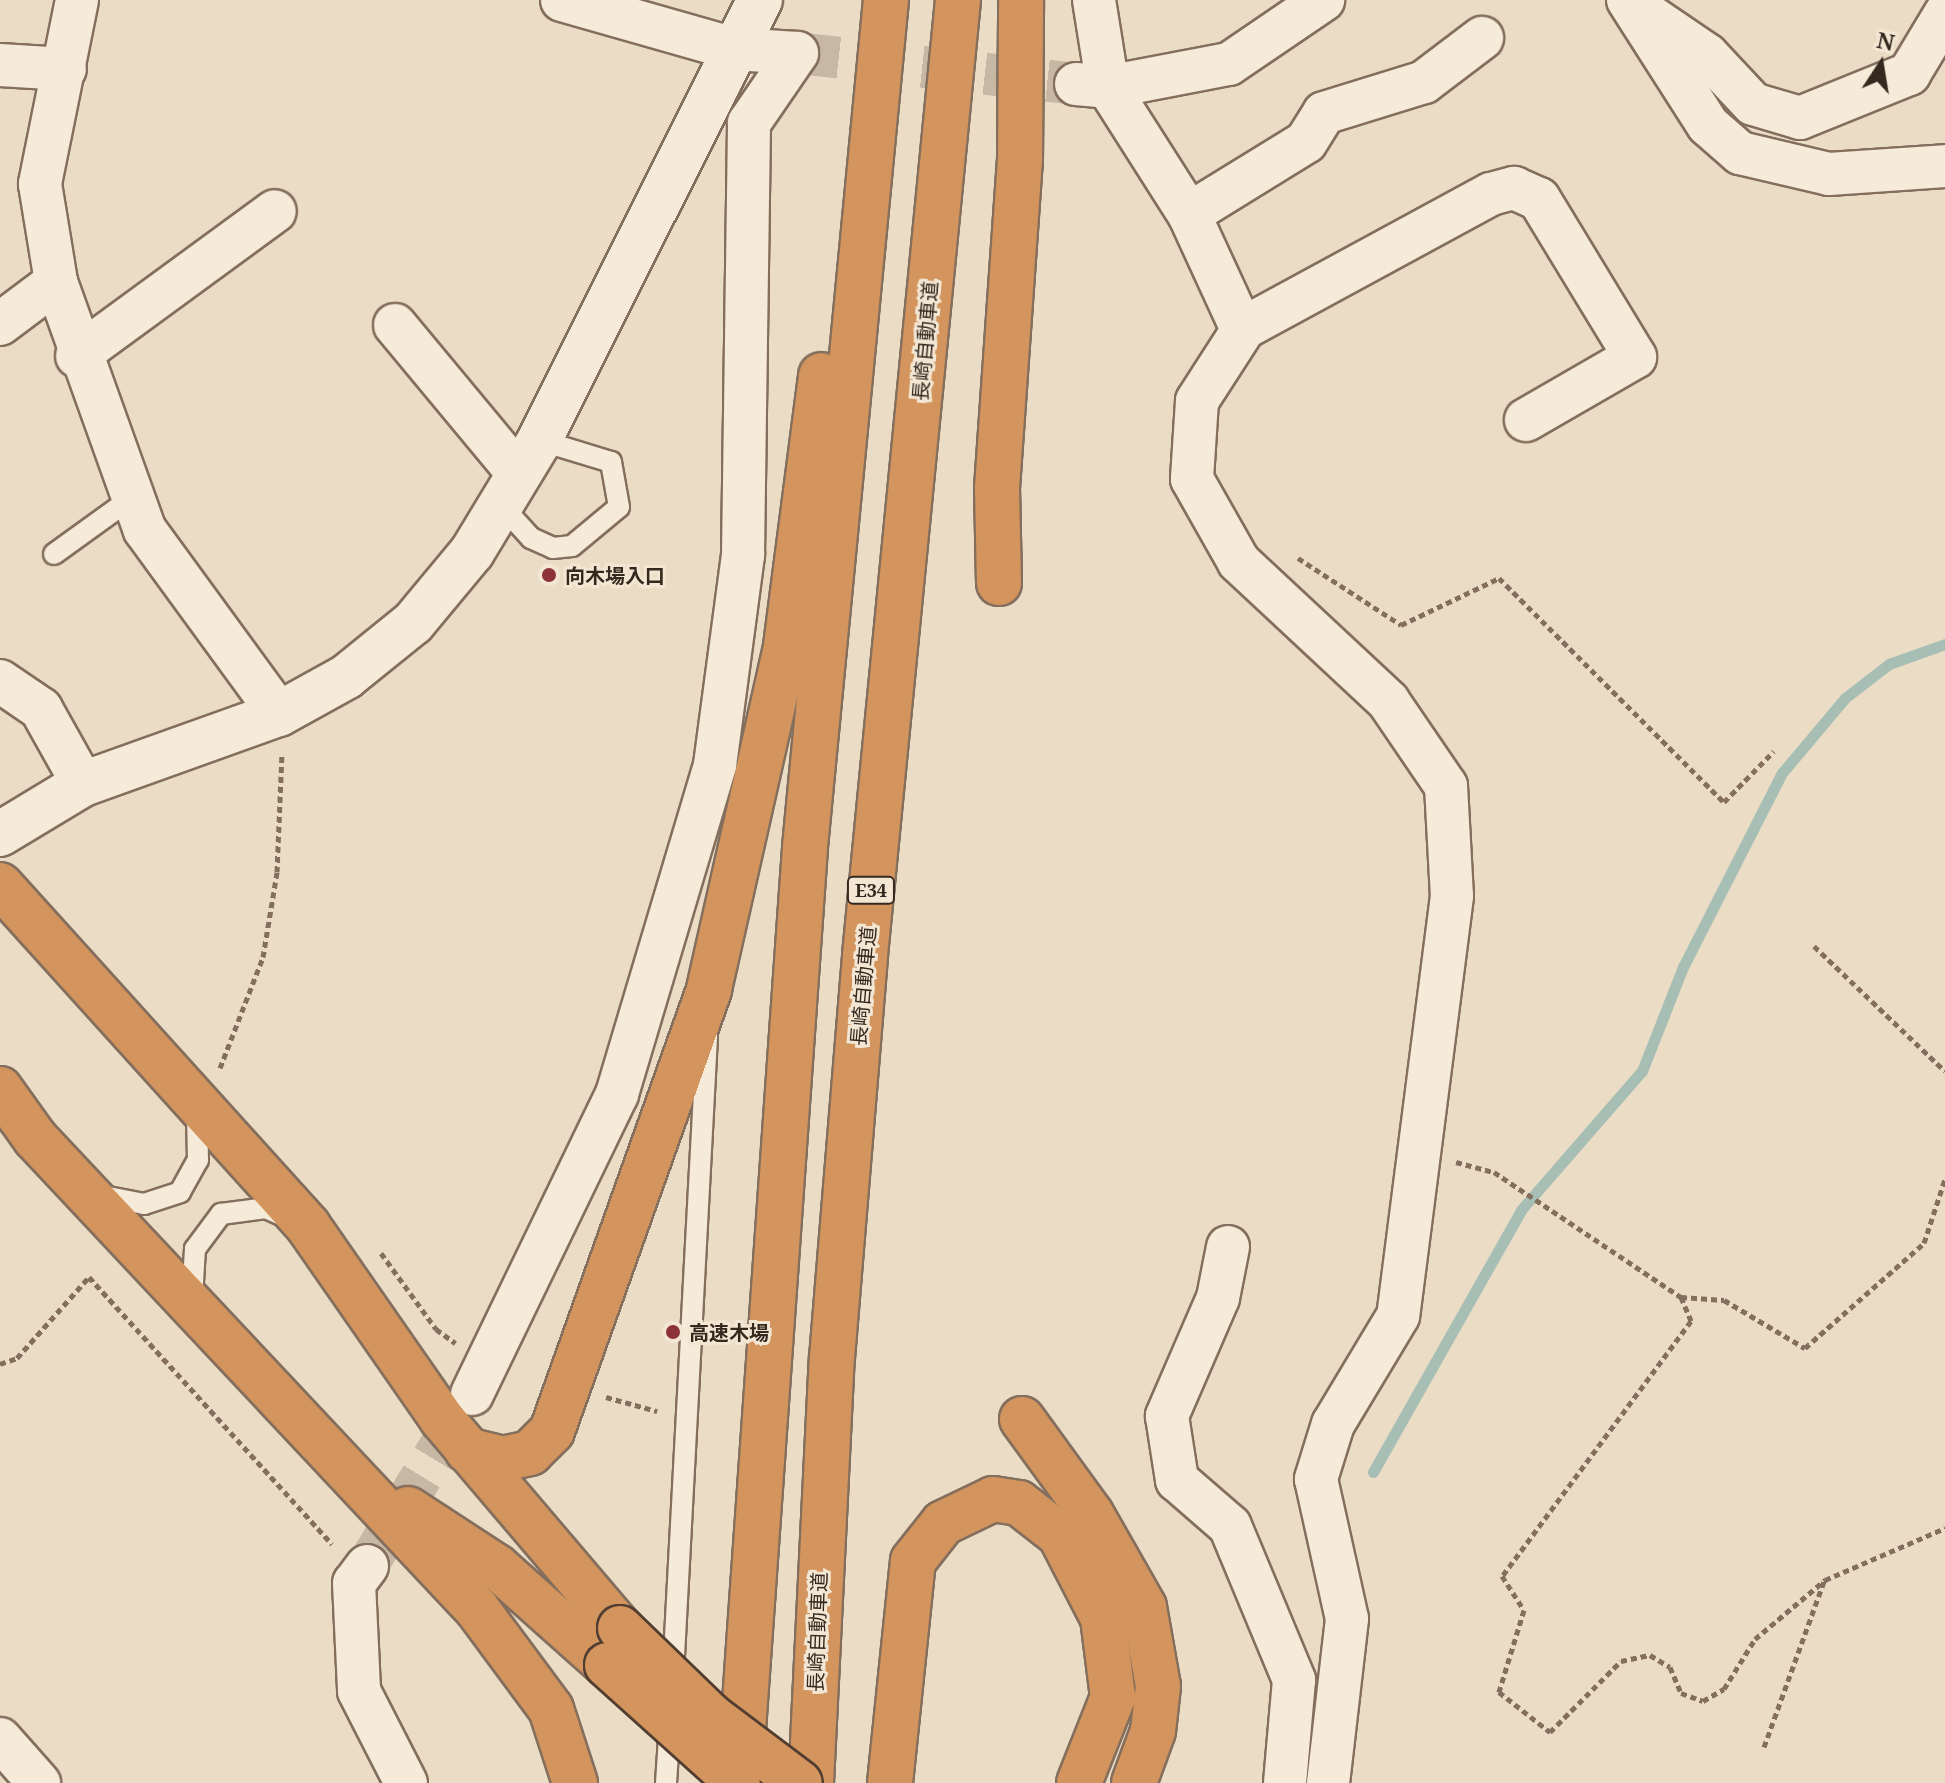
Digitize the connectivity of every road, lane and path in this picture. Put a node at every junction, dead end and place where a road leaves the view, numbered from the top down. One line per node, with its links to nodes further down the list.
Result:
1 (77, 0): 15 (street)
2 (562, 0): 13 (street)
3 (760, 0): 13 (street)
4 (869, 0): 38 (highway)
5 (886, 0): 67 (highway)
6 (958, 0): 69 (highway, 長崎自動車道 / E34)
7 (1021, 0): 30 (highway)
8 (1094, 0): 16 (street)
9 (1323, 0): 16 (street)
10 (1631, 2): 11 (street); 17 (street)
11 (1945, 14)
12 (1482, 38): 19 (street)
13 (734, 49): 26 (street); 51 (street)
14 (0, 65): 15 (street)
15 (65, 69): 20 (street)
16 (1092, 86): 19 (street)
17 (1945, 166)
18 (275, 211): 24 (street)
19 (1189, 214): 23 (street)
20 (56, 282): 21 (street); 24 (street)
21 (0, 324)
22 (395, 325): 26 (street)
23 (1244, 328): 25 (street); 29 (street)
24 (77, 356): 27 (street)
25 (1526, 420)
26 (519, 472): 26 (lane); 32 (street)
27 (133, 497): 28 (lane); 32 (street)
28 (54, 554)
29 (1239, 562): 33 (path); 42 (street)
30 (999, 583)
31 (0, 681): 34 (street)
32 (279, 714): 34 (street); 41 (path)
33 (1774, 751)
34 (83, 784): 35 (street)
35 (0, 834)
36 (0, 885): 41 (highway)
37 (1814, 946): 39 (path)
38 (709, 989): 55 (highway); 66 (lane)
39 (1945, 1071)
40 (0, 1089): 44 (highway)
41 (213, 1092): 44 (lane); 45 (highway)
42 (1419, 1153): 48 (path); 74 (street)
43 (1945, 1179): 48 (path)
44 (83, 1189): 49 (highway)
45 (308, 1226): 49 (lane); 55 (highway)
46 (377, 1247): 51 (path)
47 (1228, 1247): 73 (street)
48 (1681, 1297): 59 (path)
49 (192, 1303): 56 (highway)
50 (0, 1364): 58 (path)
51 (480, 1380)
52 (599, 1395): 53 (path)
53 (657, 1411)
54 (1022, 1419): 72 (highway)
55 (467, 1450): 60 (highway)
56 (359, 1478): 60 (highway); 65 (highway)
57 (1945, 1528): 59 (path)
58 (367, 1566): 64 (street)
59 (1825, 1580): 62 (path)
60 (614, 1646): 67 (highway, bridge); 68 (highway, bridge)
61 (0, 1739): 63 (street)
62 (1764, 1747)
63 (39, 1783)
64 (406, 1783)
65 (575, 1783)
66 (666, 1783)
67 (739, 1783)
68 (800, 1783)
69 (811, 1783)
70 (890, 1783): 71 (highway)
71 (1079, 1783)
72 (1134, 1783)
73 (1285, 1783)
74 (1328, 1783)

